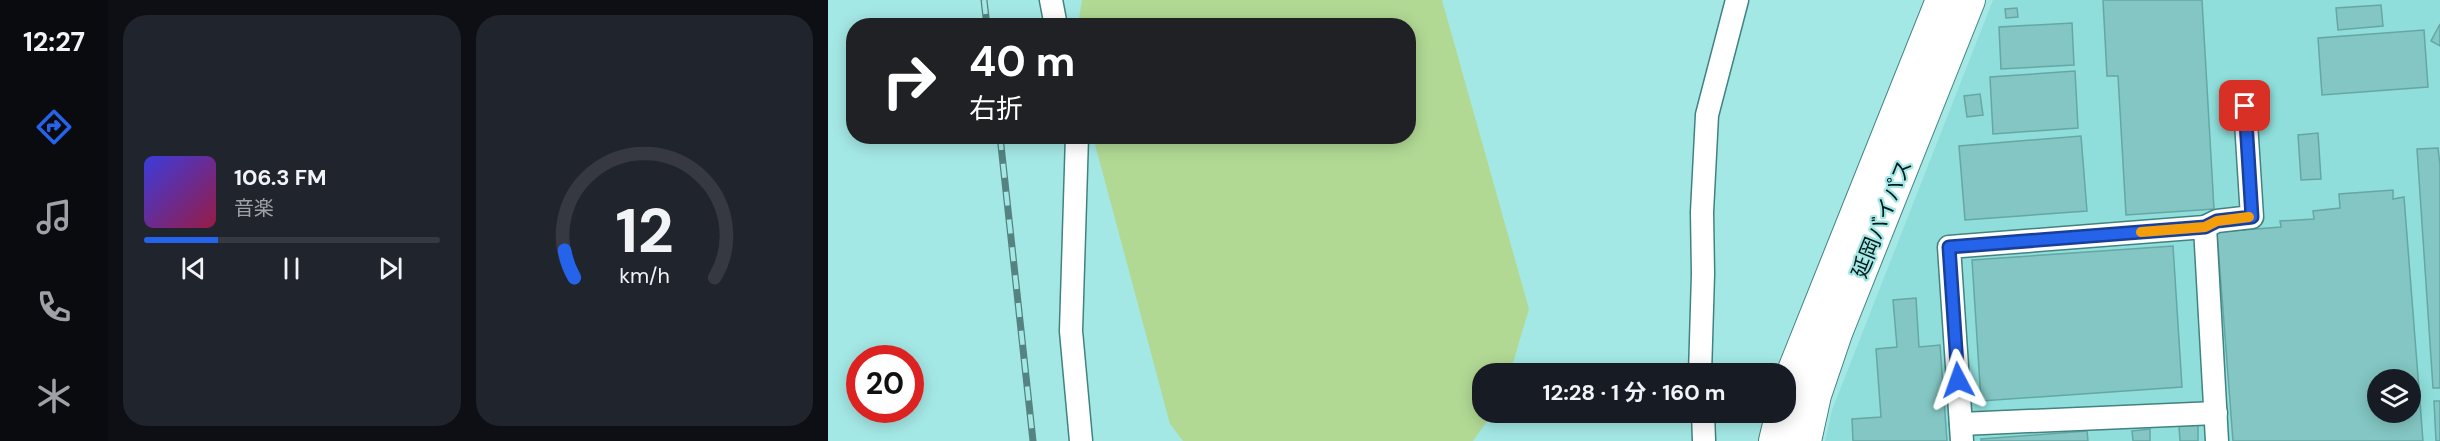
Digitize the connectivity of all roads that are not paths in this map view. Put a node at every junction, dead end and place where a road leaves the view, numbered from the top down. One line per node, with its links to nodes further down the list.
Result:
1 (1051, 0): 5 (street)
2 (1737, 0): 9 (street)
3 (1942, 0): 10 (highway, 延岡バイパス)
4 (1969, 0): 18 (highway, 延岡バイパス)
5 (1054, 18)
6 (2245, 106): 8 (street)
7 (1077, 144): 15 (street)
8 (2205, 227): 11 (street); 14 (street)
9 (1700, 363)
10 (1796, 364)
11 (2216, 413): 14 (street); 19 (street)
12 (1703, 423): 16 (street)
13 (1779, 423): 17 (highway)
14 (1962, 433)
15 (1081, 441)
16 (1704, 441)
17 (1775, 441)
18 (1805, 441)
19 (2217, 441)

